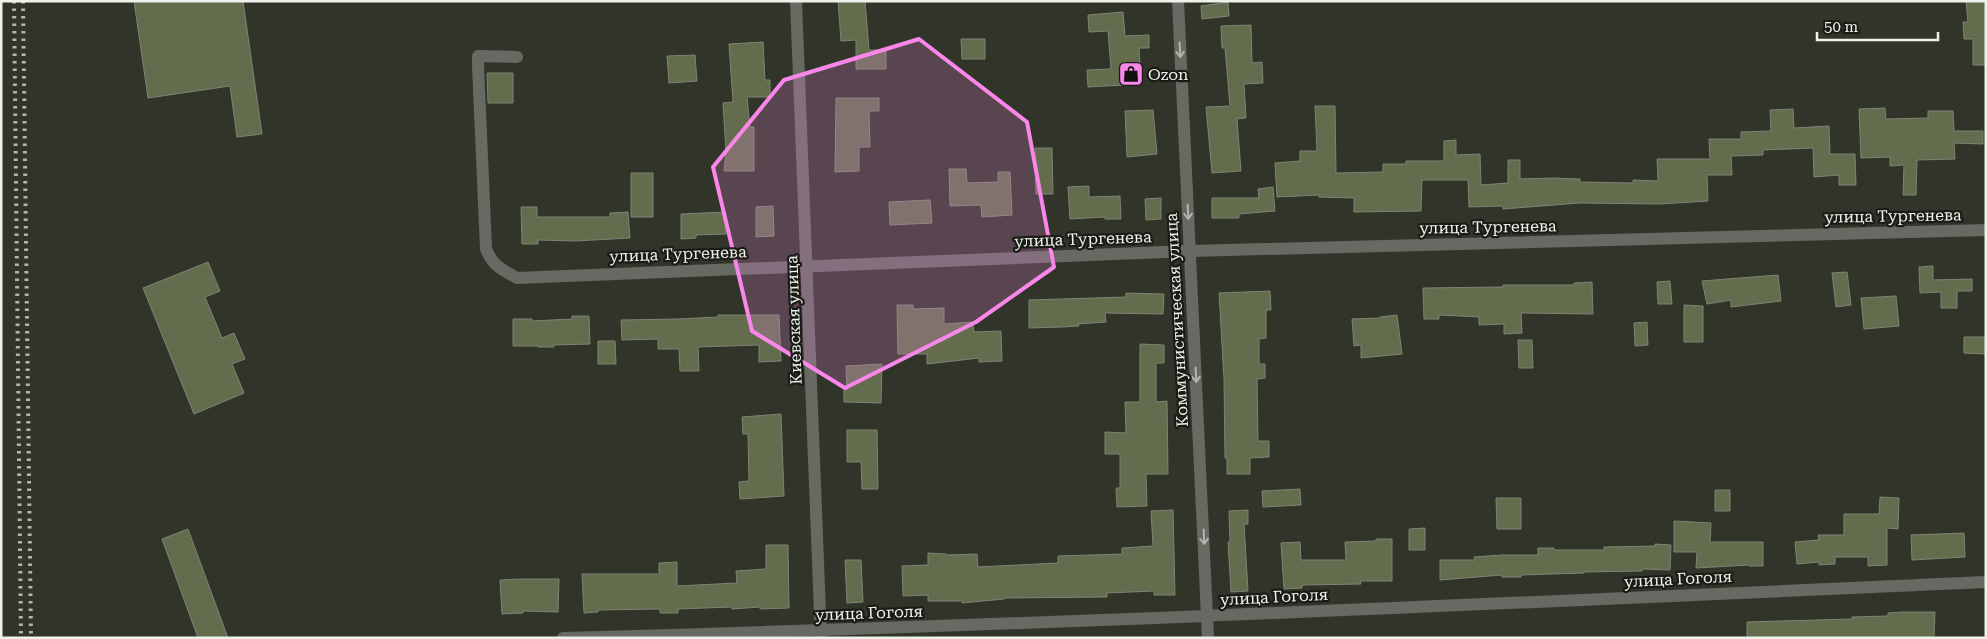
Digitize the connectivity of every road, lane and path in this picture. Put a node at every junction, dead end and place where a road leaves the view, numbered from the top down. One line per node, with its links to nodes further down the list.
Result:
1 (796, 1): 6 (street, Киевская улица)
2 (1178, 1): 5 (street, Коммунистическая улица, one-way to 5)
3 (517, 57): 6 (street, улица Тургенева)
4 (1986, 230): 5 (street, улица Тургенева)
5 (1190, 251): 6 (street, улица Тургенева); 8 (street, Коммунистическая улица, one-way to 8)
6 (808, 265): 9 (street, Киевская улица)
7 (1986, 582): 8 (street, улица Гоголя)
8 (1207, 616): 9 (street, улица Гоголя); 11 (street, Коммунистическая улица)
9 (821, 634): 10 (street, улица Гоголя)
10 (563, 638)
11 (1208, 638)

